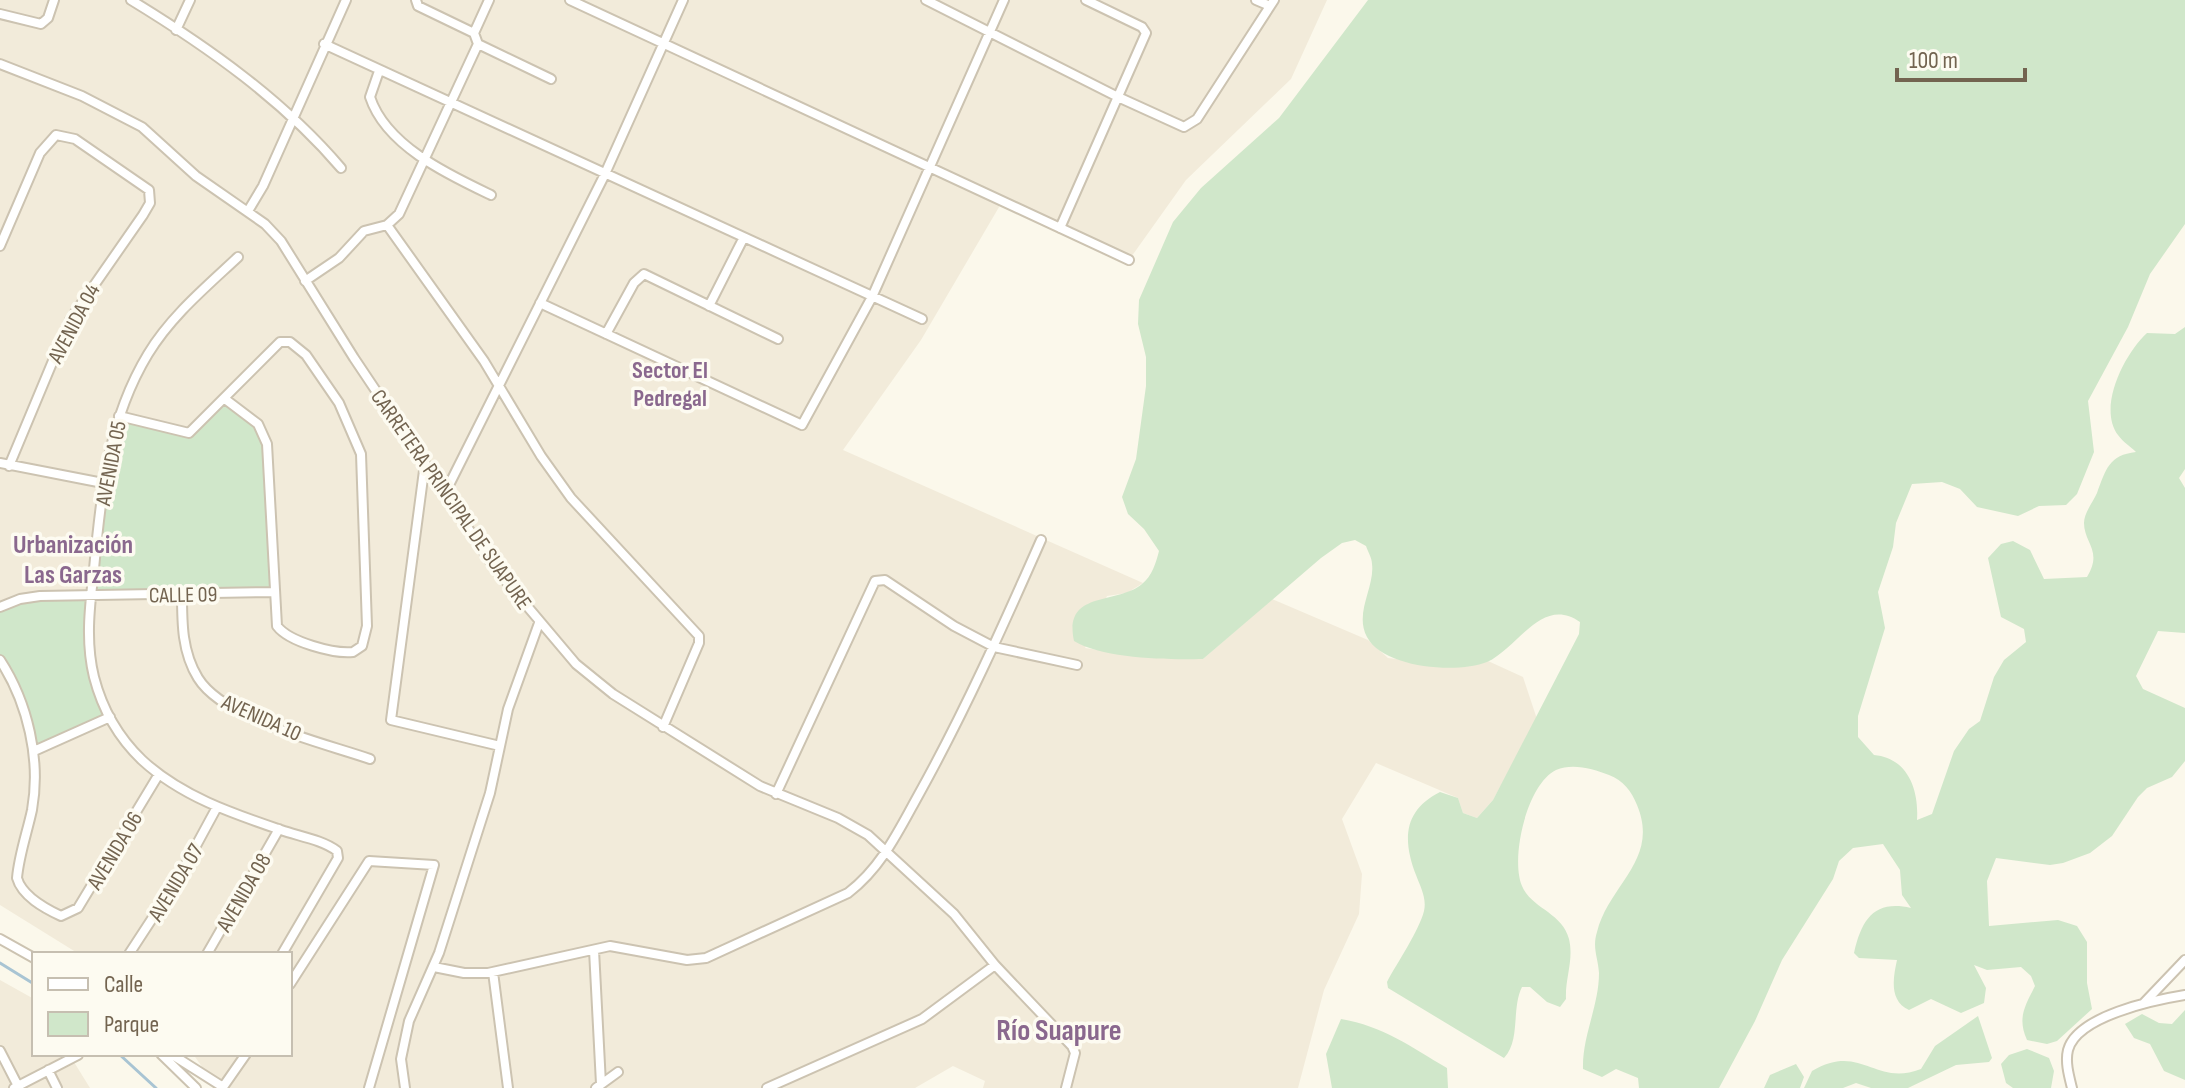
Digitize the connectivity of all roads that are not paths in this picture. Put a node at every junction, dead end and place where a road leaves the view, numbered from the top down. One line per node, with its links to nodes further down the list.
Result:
1 (54, 0): 14 (street)
2 (131, 0): 15 (street)
3 (190, 0): 15 (street)
4 (346, 0): 18 (street)
5 (416, 0): 17 (street)
6 (489, 0): 17 (street)
7 (570, 0): 20 (street)
8 (683, 0): 20 (street)
9 (926, 0): 16 (street)
10 (1004, 0): 16 (street)
11 (1086, 0): 24 (street)
12 (1256, 0): 13 (street)
13 (1272, 3): 24 (street)
14 (0, 14)
15 (176, 30): 26 (street)
16 (990, 30): 24 (street); 28 (street)
17 (474, 33): 19 (street)
18 (324, 44): 22 (street); 26 (street)
19 (478, 44): 23 (street); 25 (street)
20 (664, 44): 28 (street); 30 (street)
21 (0, 64): 32 (street, CARRETERA PRINCIPAL DE SUAPURE)
22 (379, 71): 25 (street); 27 (street)
23 (551, 79)
24 (1118, 97): 34 (street)
25 (451, 104): 27 (street); 30 (street)
26 (292, 115): 29 (street); 32 (street)
27 (424, 162): 31 (street); 33 (street)
28 (930, 167): 34 (street); 40 (street)
29 (341, 168)
30 (604, 176): 35 (street); 41 (street)
31 (491, 195)
32 (248, 211): 39 (street, CARRETERA PRINCIPAL DE SUAPURE)
33 (387, 225): 39 (street); 46 (street)
34 (1060, 228): 38 (street)
35 (743, 239): 40 (street); 42 (street)
36 (0, 246): 50 (street, AVENIDA 04)
37 (238, 257): 48 (street, AVENIDA 05)
38 (1129, 260)
39 (305, 281): 49 (street, CARRETERA PRINCIPAL DE SUAPURE)
40 (872, 297): 43 (street); 44 (street)
41 (540, 303): 44 (street); 46 (street)
42 (709, 306): 44 (street); 45 (street)
43 (922, 319)
44 (606, 334)
45 (778, 339)
46 (500, 387): 52 (street); 63 (street)
47 (225, 399): 48 (street); 54 (street); 54 (street)
48 (119, 416): 51 (street, AVENIDA 05)
49 (425, 462): 52 (street, CARRETERA PRINCIPAL DE SUAPURE); 64 (street)
50 (4, 464): 51 (street)
51 (103, 483): 56 (street, AVENIDA 05)
52 (445, 493): 58 (street, CARRETERA PRINCIPAL DE SUAPURE)
53 (1041, 540): 59 (street)
54 (273, 592): 55 (street, CALLE 09)
55 (182, 594): 56 (street, CALLE 09); 66 (street, AVENIDA 10)
56 (91, 596): 57 (street, CALLE 09); 62 (street, AVENIDA 05)
57 (0, 607)
58 (539, 623): 63 (street, CARRETERA PRINCIPAL DE SUAPURE); 64 (street)
59 (994, 647): 61 (street); 68 (street); 71 (street)
60 (0, 660): 65 (street)
61 (1077, 665)
62 (110, 717): 65 (street); 67 (street, AVENIDA 05)
63 (663, 727): 68 (street, CARRETERA PRINCIPAL DE SUAPURE)
64 (500, 746): 80 (street)
65 (34, 751): 67 (street, AVENIDA 06)
66 (370, 759)
67 (159, 774): 69 (street, AVENIDA 05)
68 (776, 794): 71 (street, CARRETERA PRINCIPAL DE SUAPURE)
69 (217, 807): 70 (street, AVENIDA 05); 74 (street, AVENIDA 07)
70 (279, 829): 75 (street, AVENIDA 08); 76 (street, AVENIDA 05)
71 (886, 852): 73 (street); 79 (street, CARRETERA PRINCIPAL DE SUAPURE)
72 (0, 939): 77 (street)
73 (594, 950): 81 (street); 92 (street)
74 (130, 952)
75 (208, 952)
76 (283, 952)
77 (32, 957)
78 (2185, 960): 84 (street)
79 (995, 965): 99 (street); 100 (street, CARRETERA PRINCIPAL DE SUAPURE)
80 (434, 967): 81 (street); 97 (street)
81 (493, 972): 98 (street)
82 (292, 981): 96 (street)
83 (2185, 995): 84 (street)
84 (2144, 1004): 101 (street)
85 (0, 1051): 93 (street)
86 (76, 1056): 90 (street)
87 (163, 1056): 95 (street)
88 (174, 1056): 89 (street)
89 (245, 1056)
90 (48, 1070): 93 (street); 94 (street)
91 (618, 1072): 92 (street)
92 (599, 1086)
93 (16, 1087)
94 (57, 1088)
95 (196, 1088)
96 (369, 1088)
97 (405, 1088)
98 (508, 1088)
99 (767, 1088)
100 (1066, 1088)
101 (2072, 1088)

